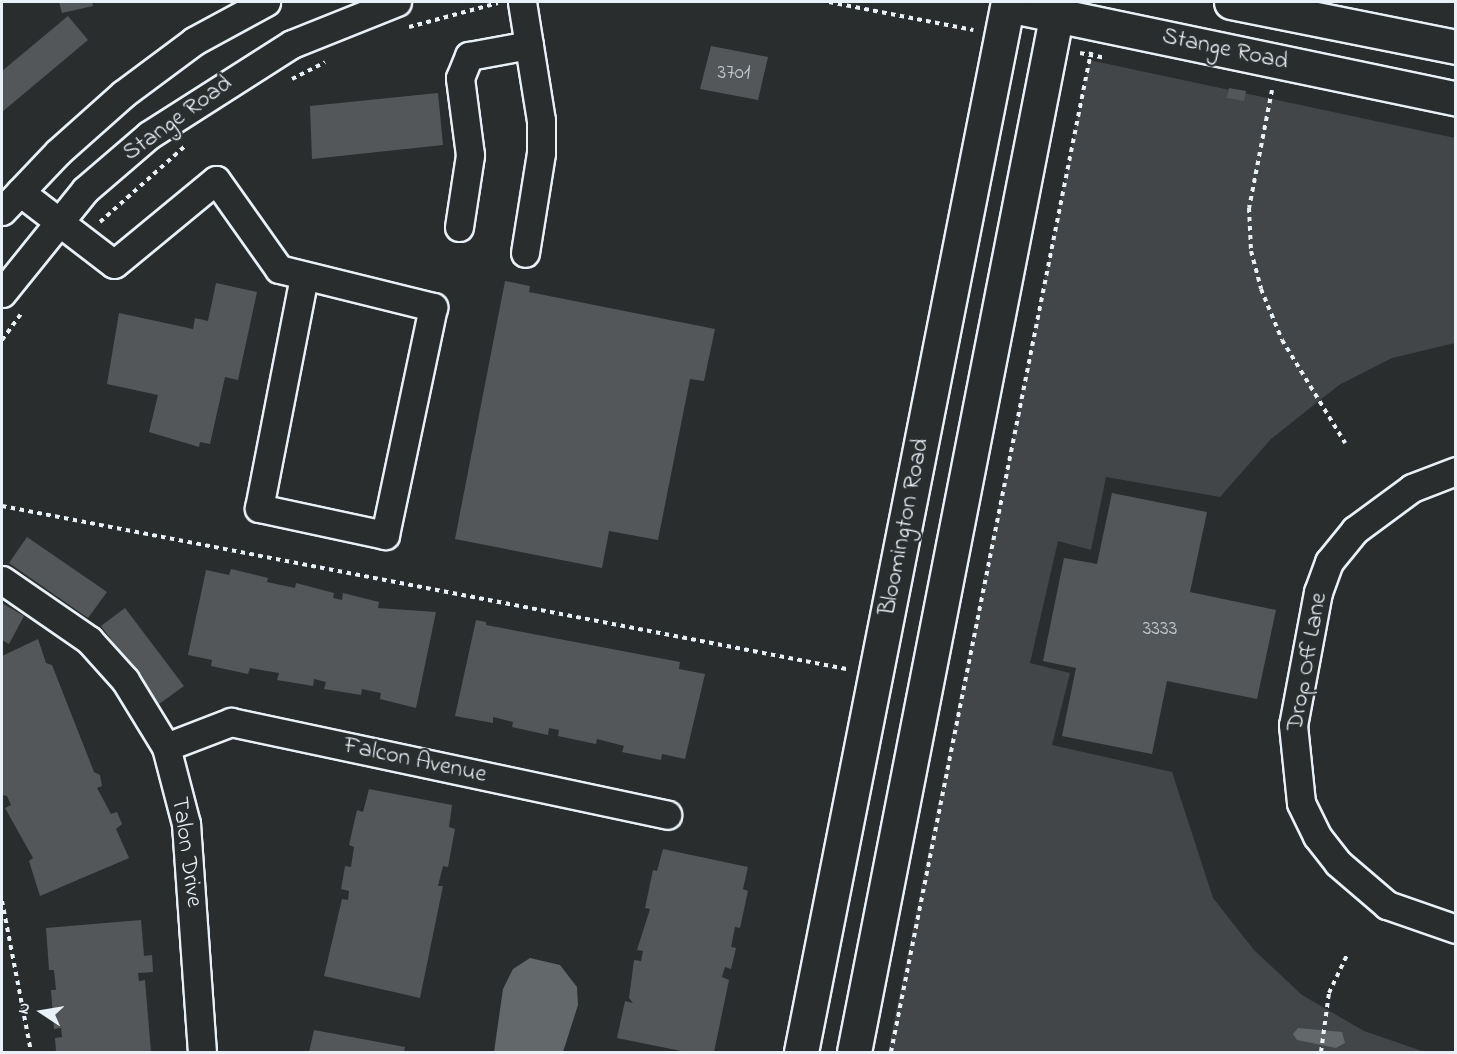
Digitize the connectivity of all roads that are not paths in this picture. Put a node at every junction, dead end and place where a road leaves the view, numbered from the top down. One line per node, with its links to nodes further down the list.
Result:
1 (266, 2): 10 (street, Stange Road)
2 (397, 2): 12 (street, Stange Road)
3 (509, 2): 7 (street)
4 (1003, 2): 6 (main road, Stange Road); 23 (main road, Bloomington Road)
5 (1231, 2): 8 (main road, Stange Road)
6 (1057, 8): 9 (main road, Stange Road); 24 (main road, Bloomington Road)
7 (530, 45): 13 (street); 14 (street)
8 (1455, 47)
9 (1455, 99)
10 (20, 192): 11 (street, Stange Road); 12 (street)
11 (2, 211)
12 (58, 223): 15 (street); 16 (street, Stange Road)
13 (459, 227)
14 (525, 253)
15 (304, 277): 15 (street)
16 (2, 292)
17 (1455, 471): 21 (street, Drop Off Lane)
18 (2, 580): 19 (street, Talon Drive)
19 (166, 747): 20 (street, Falcon Avenue); 22 (street, Talon Drive)
20 (667, 815)
21 (1455, 929)
22 (202, 1053)
23 (801, 1053)
24 (854, 1053)

